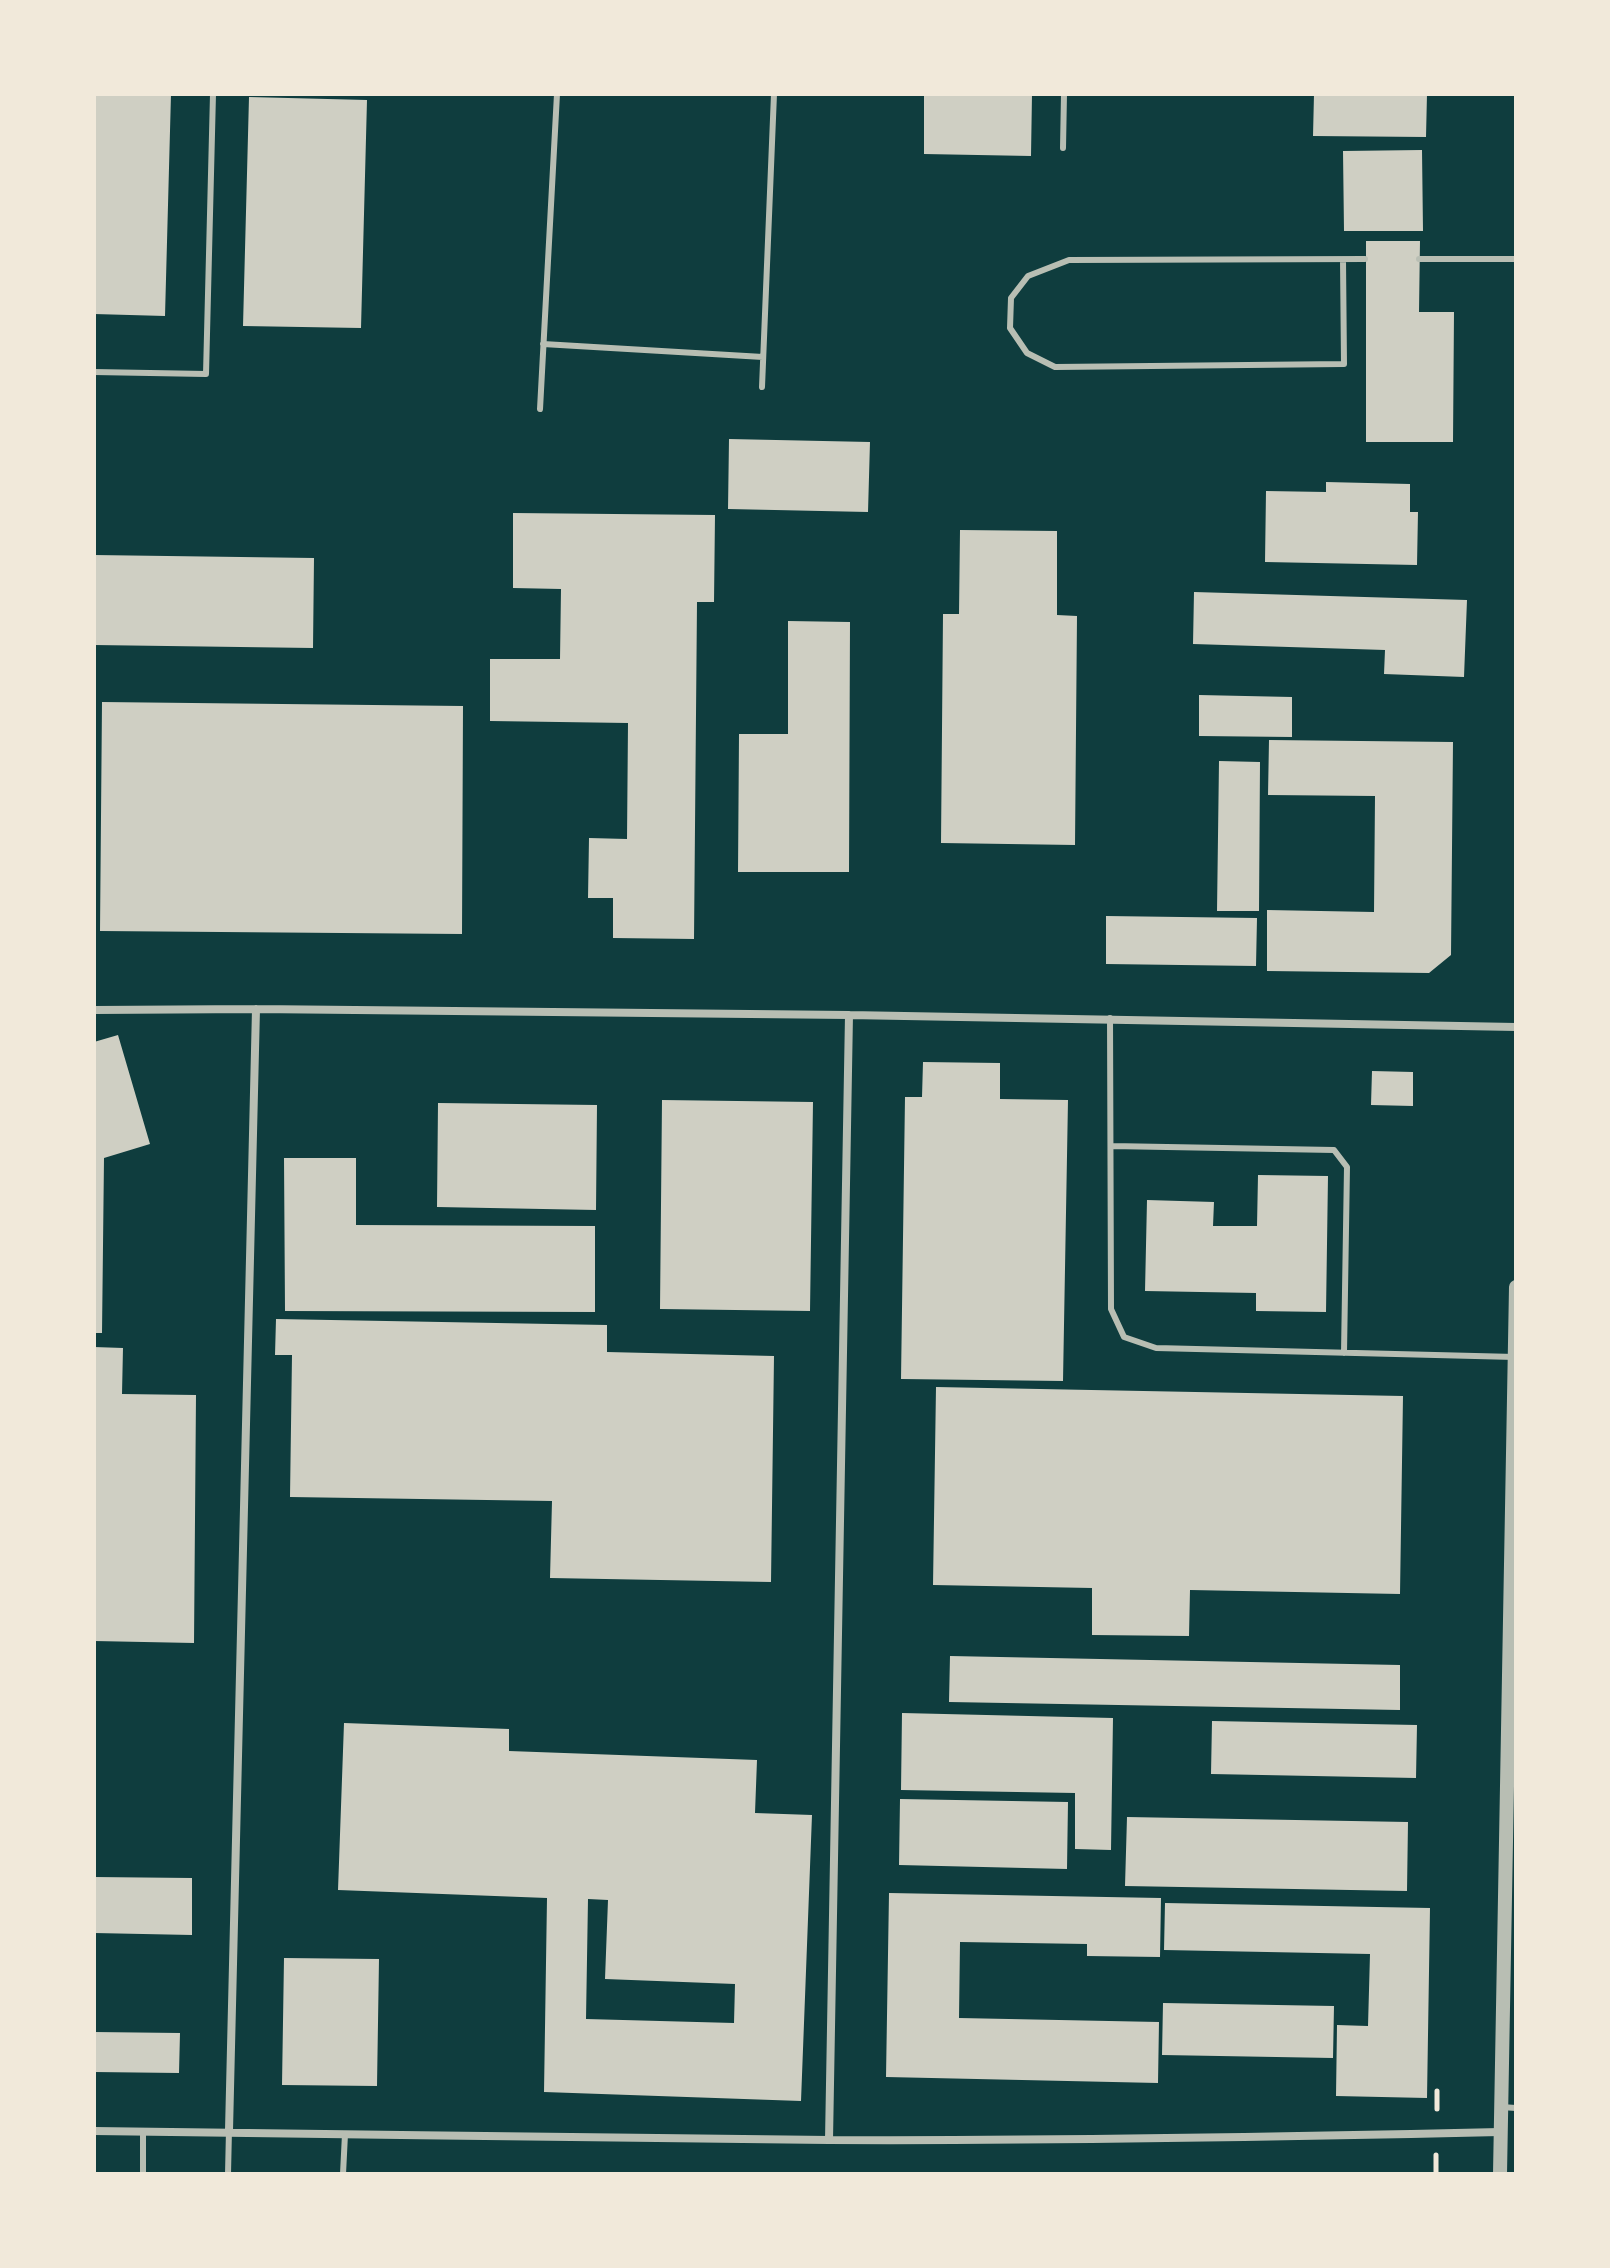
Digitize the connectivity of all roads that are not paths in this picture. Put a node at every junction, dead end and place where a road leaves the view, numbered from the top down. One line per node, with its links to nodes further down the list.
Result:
1 (213, 94): 12 (lane)
2 (557, 94): 10 (lane)
3 (774, 94): 11 (lane)
4 (1064, 94): 5 (lane)
5 (1063, 148)
6 (1365, 259): 9 (lane)
7 (1419, 259): 8 (lane)
8 (1516, 259)
9 (1343, 260): 9 (lane)
10 (543, 344): 11 (lane); 14 (lane)
11 (763, 357): 13 (lane)
12 (94, 372)
13 (762, 387)
14 (540, 409)
15 (256, 1009): 16 (street); 17 (street); 26 (street)
16 (94, 1010)
17 (849, 1015): 18 (street); 31 (street)
18 (1110, 1018): 19 (street); 20 (lane)
19 (1516, 1027)
20 (1111, 1146): 22 (lane); 22 (lane)
21 (1516, 1287): 23 (street)
22 (1344, 1353): 23 (lane)
23 (1515, 1357): 24 (street)
24 (1514, 1559): 25 (street)
25 (1508, 2107): 29 (street)
26 (229, 2130): 28 (street); 30 (street); 33 (lane)
27 (94, 2131): 28 (street)
28 (143, 2131): 32 (lane)
29 (1500, 2132): 31 (street); 35 (street)
30 (345, 2134): 31 (street); 34 (lane)
31 (829, 2140)
32 (143, 2174)
33 (228, 2174)
34 (343, 2174)
35 (1500, 2174)

